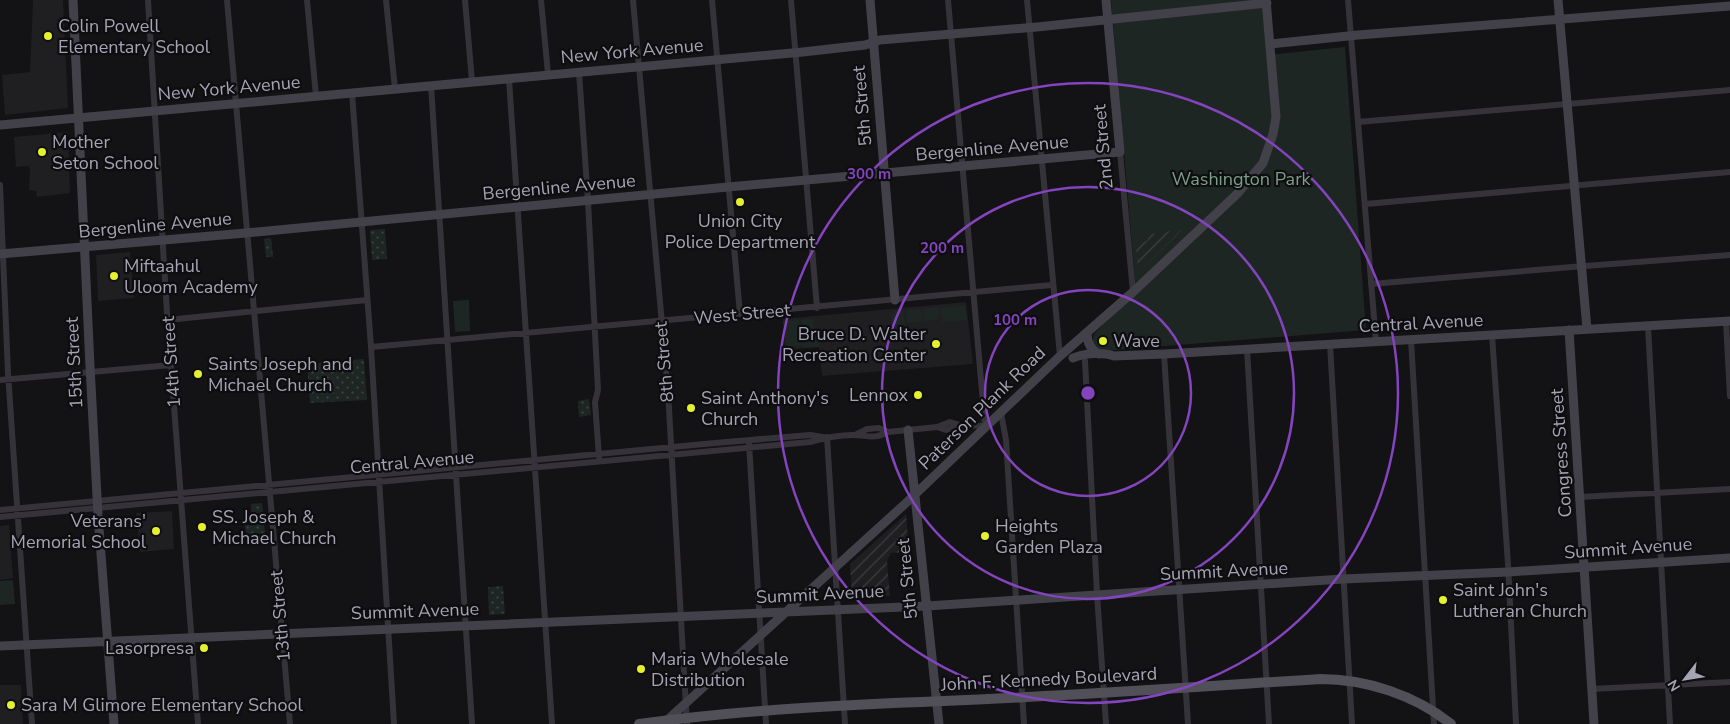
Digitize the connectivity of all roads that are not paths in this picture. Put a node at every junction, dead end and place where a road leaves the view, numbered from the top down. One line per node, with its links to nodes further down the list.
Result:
1 (72, 0): 41 (street, 15th Street)
2 (148, 0): 40 (street, 14th Street)
3 (227, 0): 38 (street, 13th Street)
4 (307, 0): 37 (street)
5 (386, 0): 34 (street)
6 (465, 0): 32 (street)
7 (541, 0): 30 (street)
8 (633, 0): 28 (street, 8th Street)
9 (712, 0): 27 (street)
10 (791, 0): 26 (street)
11 (870, 0): 24 (street, 5th Street)
12 (948, 0): 22 (street)
13 (1027, 0): 21 (street)
14 (1106, 0): 19 (street, 2nd Street)
15 (1348, 0): 23 (street)
16 (1558, 0): 20 (street)
17 (1267, 2): 19 (street, New York Avenue); 25 (street, Paterson Plank Road)
18 (1730, 6): 20 (street)
19 (1108, 18): 21 (street, New York Avenue); 44 (street, 2nd Street)
20 (1559, 18): 23 (street); 39 (street)
21 (1030, 27): 22 (street, New York Avenue); 45 (street)
22 (951, 34): 24 (street, New York Avenue); 46 (street)
23 (1352, 35): 25 (street); 42 (street)
24 (873, 42): 26 (street, New York Avenue); 48 (street, 5th Street)
25 (1270, 44): 68 (street, Paterson Plank Road)
26 (796, 52): 27 (street, New York Avenue); 49 (street)
27 (718, 59): 28 (street, New York Avenue); 52 (street)
28 (639, 67): 29 (street, New York Avenue); 53 (street, 8th Street)
29 (579, 72): 30 (street, New York Avenue); 54 (street)
30 (548, 74): 31 (street, New York Avenue)
31 (509, 79): 32 (street, New York Avenue); 56 (street)
32 (472, 81): 33 (street, New York Avenue)
33 (431, 85): 34 (street, New York Avenue); 57 (street)
34 (395, 89): 36 (street, New York Avenue)
35 (1730, 90): 39 (street)
36 (352, 93): 37 (street, New York Avenue); 58 (street)
37 (316, 96): 38 (street, New York Avenue)
38 (237, 104): 40 (street, New York Avenue); 59 (street, 13th Street)
39 (1567, 104): 42 (street); 51 (street)
40 (155, 111): 41 (street, New York Avenue); 60 (street, 14th Street)
41 (79, 118): 43 (street, New York Avenue); 61 (street, 15th Street)
42 (1358, 122): 55 (street)
43 (0, 125)
44 (1120, 152): 45 (street, Bergenline Avenue); 68 (street, 2nd Street)
45 (1043, 160): 46 (street, Bergenline Avenue); 66 (street)
46 (962, 167): 48 (street, Bergenline Avenue); 67 (street)
47 (1730, 172): 51 (street)
48 (884, 174): 49 (street, Bergenline Avenue); 70 (street, 5th Street)
49 (806, 181): 52 (street, Bergenline Avenue); 71 (street)
50 (0, 185): 62 (street)
51 (1575, 186): 55 (street); 64 (street)
52 (728, 187): 53 (street, Bergenline Avenue); 73 (street)
53 (650, 195): 54 (street, Bergenline Avenue); 75 (street, 8th Street)
54 (588, 201): 56 (street, Bergenline Avenue); 78 (street)
55 (1365, 204): 65 (street)
56 (518, 208): 57 (street, Bergenline Avenue); 82 (street)
57 (440, 215): 58 (street, Bergenline Avenue); 85 (street)
58 (362, 222): 59 (street, Bergenline Avenue); 69 (street)
59 (246, 233): 60 (street, Bergenline Avenue); 72 (street, 13th Street)
60 (162, 240): 61 (street, Bergenline Avenue); 74 (street, 14th Street)
61 (84, 247): 62 (street, Bergenline Avenue); 97 (street, 15th Street)
62 (2, 254): 99 (street)
63 (1730, 255): 64 (street)
64 (1582, 266): 65 (street); 79 (street)
65 (1371, 284): 86 (street)
66 (1052, 285): 67 (street, West Street); 92 (street)
67 (975, 292): 70 (street, West Street); 102 (street)
68 (1133, 292): 81 (street, Paterson Plank Road)
69 (367, 300): 72 (street); 88 (street)
70 (895, 300): 71 (street, West Street)
71 (817, 308): 73 (street, West Street)
72 (255, 311): 74 (street); 115 (street, 13th Street)
73 (740, 314): 75 (street, West Street)
74 (167, 320): 96 (street, 14th Street)
75 (661, 321): 78 (street, West Street); 106 (street, 8th Street)
76 (1728, 322): 77 (street, Central Avenue); 100 (street)
77 (1648, 326): 79 (street, Central Avenue); 117 (street)
78 (595, 327): 82 (street, West Street); 107 (street)
79 (1587, 329): 80 (street, Central Avenue)
80 (1569, 330): 83 (street, Central Avenue); 120 (street, Congress Street)
81 (1087, 333): 90 (street); 92 (street, Paterson Plank Road)
82 (526, 334): 85 (street, West Street); 109 (street)
83 (1492, 335): 84 (street, Central Avenue); 129 (street)
84 (1411, 340): 86 (street, Central Avenue); 130 (street)
85 (448, 341): 88 (street, West Street); 111 (street)
86 (1376, 342): 87 (street, Central Avenue)
87 (1330, 344): 89 (street, Central Avenue); 131 (street)
88 (371, 347): 114 (street)
89 (1247, 349): 91 (street, Central Avenue); 132 (street)
90 (1099, 354): 93 (street, Central Avenue); 94 (street, Central Avenue)
91 (1164, 354): 93 (street, Central Avenue); 133 (street)
92 (1060, 356): 94 (street, Central Avenue); 101 (street, Paterson Plank Road)
93 (1114, 356): 95 (street, Central Avenue)
94 (1073, 358): 95 (street, Central Avenue)
95 (1085, 360): 134 (street)
96 (171, 365): 97 (street); 119 (street, 14th Street)
97 (90, 372): 99 (street); 121 (street, 15th Street)
98 (0, 380): 99 (street)
99 (9, 380): 123 (street)
100 (1730, 396)
101 (1001, 413): 102 (street, Paterson Plank Road); 135 (street)
102 (985, 426): 103 (street, Central Avenue); 118 (street, Paterson Plank Road)
103 (908, 430): 104 (street, Central Avenue); 118 (street, 5th Street)
104 (827, 437): 105 (street, Central Avenue); 127 (street)
105 (749, 444): 106 (street, Central Avenue); 108 (street, Central Avenue); 139 (street)
106 (670, 447): 107 (street, Central Avenue); 108 (street, 8th Street)
107 (599, 454): 109 (street, Central Avenue); 110 (street)
108 (671, 456): 110 (street, Central Avenue); 140 (street, 8th Street)
109 (534, 460): 111 (street, Central Avenue); 112 (street)
110 (599, 461): 112 (street, Central Avenue)
111 (456, 467): 113 (street); 114 (street, Central Avenue)
112 (534, 468): 113 (street, Central Avenue); 141 (street)
113 (457, 474): 114 (street, Central Avenue); 142 (street)
114 (378, 478): 115 (street, Central Avenue); 143 (street)
115 (269, 488): 119 (street, Central Avenue); 144 (street, 13th Street)
116 (1730, 489): 117 (street)
117 (1656, 493): 120 (street); 126 (street)
118 (915, 494): 127 (street, Paterson Plank Road); 136 (street, 5th Street)
119 (181, 496): 121 (street, Central Avenue); 146 (street, 14th Street)
120 (1580, 497): 128 (street, Congress Street)
121 (98, 503): 123 (street, Central Avenue); 147 (street, 15th Street)
122 (0, 510): 123 (street, Central Avenue)
123 (17, 512): 124 (street, Central Avenue); 148 (street)
124 (0, 517)
125 (1730, 558): 126 (street, Summit Avenue)
126 (1661, 561): 128 (street, Summit Avenue); 153 (street)
127 (835, 566): 137 (street); 138 (street, Paterson Plank Road)
128 (1584, 567): 129 (street, Summit Avenue); 155 (street, Congress Street)
129 (1508, 572): 130 (street, Summit Avenue); 183 (street)
130 (1426, 576): 131 (street, Summit Avenue); 162 (street)
131 (1343, 580): 132 (street, Summit Avenue); 150 (street)
132 (1260, 585): 133 (street, Summit Avenue); 151 (street)
133 (1178, 590): 134 (street, Summit Avenue); 154 (street)
134 (1097, 594): 135 (street, Summit Avenue); 156 (street)
135 (1016, 599): 136 (street, Summit Avenue); 157 (street)
136 (926, 606): 137 (street, Summit Avenue); 158 (street, 5th Street)
137 (838, 609): 138 (street, Summit Avenue); 160 (street)
138 (788, 611): 139 (street, Summit Avenue); 145 (street, Paterson Plank Road)
139 (758, 613): 140 (street, Summit Avenue); 145 (street)
140 (681, 615): 141 (street, Summit Avenue); 159 (street, 8th Street)
141 (545, 622): 142 (street, Summit Avenue); 171 (street)
142 (466, 625): 143 (street, Summit Avenue); 170 (street)
143 (388, 628): 144 (street, Summit Avenue); 169 (street)
144 (282, 633): 146 (street, Summit Avenue); 168 (street, 13th Street)
145 (760, 636): 159 (street, Paterson Plank Road); 161 (street)
146 (191, 637): 147 (street, Summit Avenue); 167 (street, 14th Street)
147 (108, 640): 148 (street, Summit Avenue); 166 (street, 15th Street)
148 (26, 644): 149 (street, Summit Avenue); 165 (street)
149 (0, 646)
150 (1349, 681): 151 (main road, John F. Kennedy Boulevard); 162 (main road, John F. Kennedy Boulevard); 180 (street)
151 (1266, 682): 154 (main road, John F. Kennedy Boulevard); 179 (street)
152 (1730, 682): 153 (street)
153 (1668, 685): 155 (street); 185 (street)
154 (1185, 687): 156 (main road, John F. Kennedy Boulevard); 178 (street)
155 (1592, 689): 184 (street, Congress Street)
156 (1104, 692): 157 (main road, John F. Kennedy Boulevard); 177 (street)
157 (1023, 697): 158 (main road, John F. Kennedy Boulevard); 176 (street)
158 (936, 701): 160 (main road, John F. Kennedy Boulevard); 175 (street, 5th Street)
159 (685, 705): 163 (street, 8th Street); 164 (street, Paterson Plank Road)
160 (844, 706): 161 (main road, John F. Kennedy Boulevard); 174 (street)
161 (765, 711): 163 (main road, John F. Kennedy Boulevard); 173 (street)
162 (1433, 712): 181 (street); 182 (main road, John F. Kennedy Boulevard)
163 (686, 721): 164 (main road, John F. Kennedy Boulevard)
164 (665, 722): 172 (main road, John F. Kennedy Boulevard)
165 (32, 724)
166 (114, 724)
167 (198, 724)
168 (290, 724)
169 (394, 724)
170 (472, 724)
171 (552, 724)
172 (640, 724)
173 (766, 724)
174 (845, 724)
175 (939, 724)
176 (1024, 724)
177 (1106, 724)
178 (1188, 724)
179 (1269, 724)
180 (1352, 724)
181 (1434, 724)
182 (1451, 724)
183 (1516, 724)
184 (1594, 724)
185 (1670, 724)

